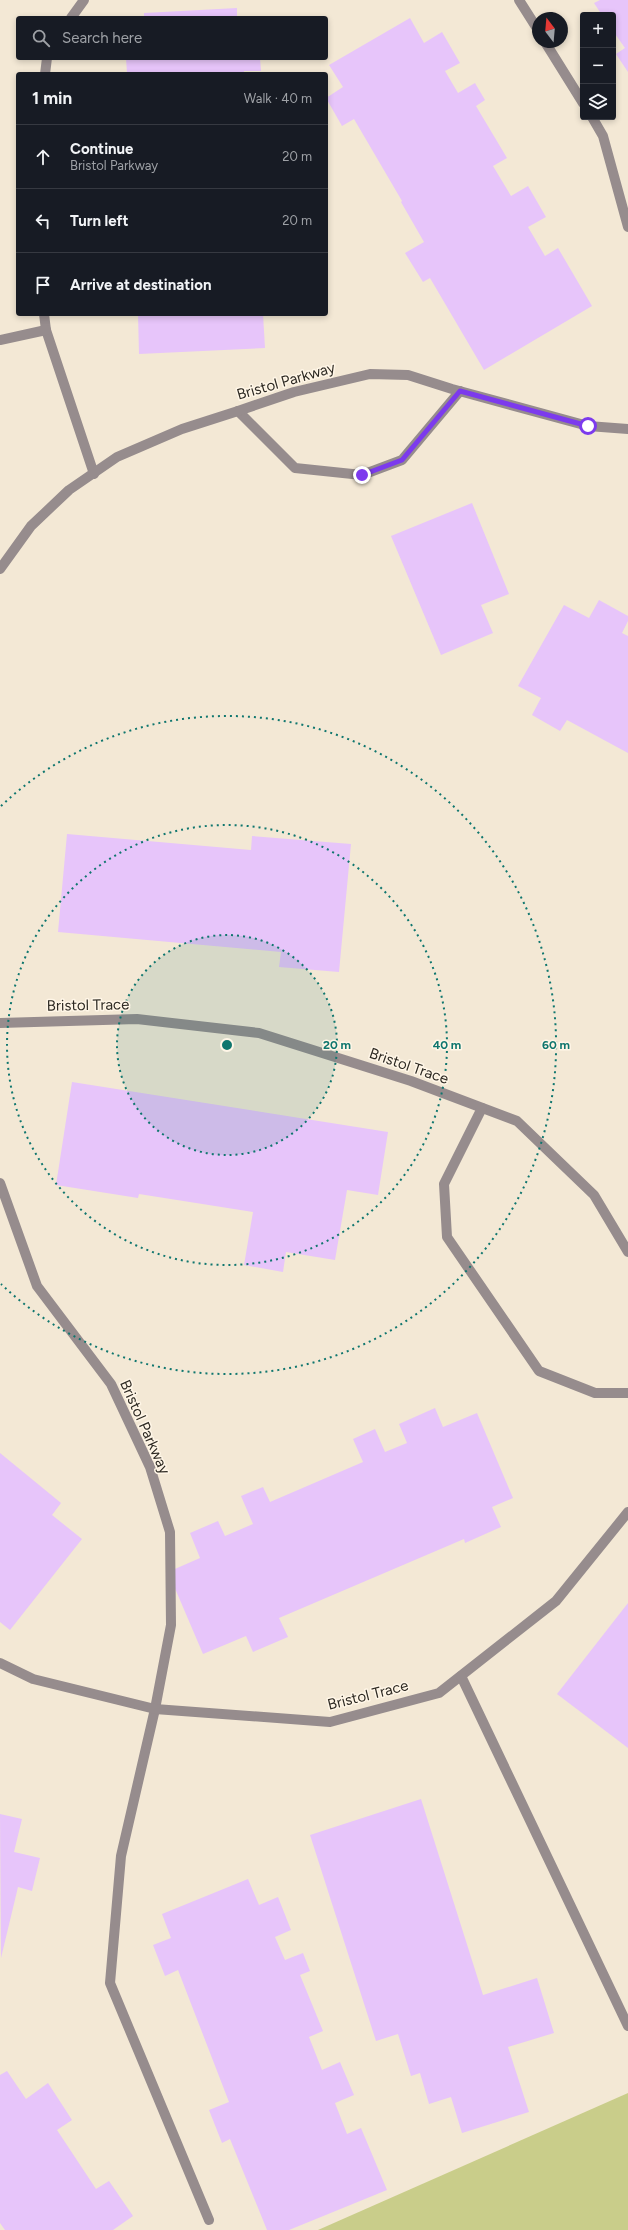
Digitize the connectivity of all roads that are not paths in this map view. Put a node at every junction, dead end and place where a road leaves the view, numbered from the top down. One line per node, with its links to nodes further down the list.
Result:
1 (84, 0): 3 (street)
2 (519, 0): 4 (street)
3 (72, 16)
4 (532, 21)
5 (549, 48): 8 (street)
6 (47, 60): 7 (street)
7 (45, 72)
8 (580, 98)
9 (594, 120): 10 (street)
10 (628, 227)
11 (44, 316): 12 (street)
12 (46, 330): 13 (street); 17 (street)
13 (0, 340)
14 (460, 391): 15 (street, Bristol Parkway); 15 (street); 16 (street, Bristol Parkway)
15 (238, 411): 17 (street, Bristol Parkway)
16 (628, 429)
17 (94, 474): 18 (street, Bristol Parkway)
18 (0, 569)
19 (0, 1022): 20 (street, Bristol Trace)
20 (482, 1108): 22 (street, Bristol Trace); 23 (street)
21 (0, 1184): 27 (street, Bristol Parkway)
22 (628, 1252)
23 (628, 1393)
24 (628, 1512): 26 (street, Bristol Trace)
25 (0, 1664): 27 (street, Bristol Trace)
26 (461, 1676): 27 (street, Bristol Trace); 28 (street)
27 (155, 1710): 29 (street, Bristol Parkway)
28 (628, 2026)
29 (209, 2220)

